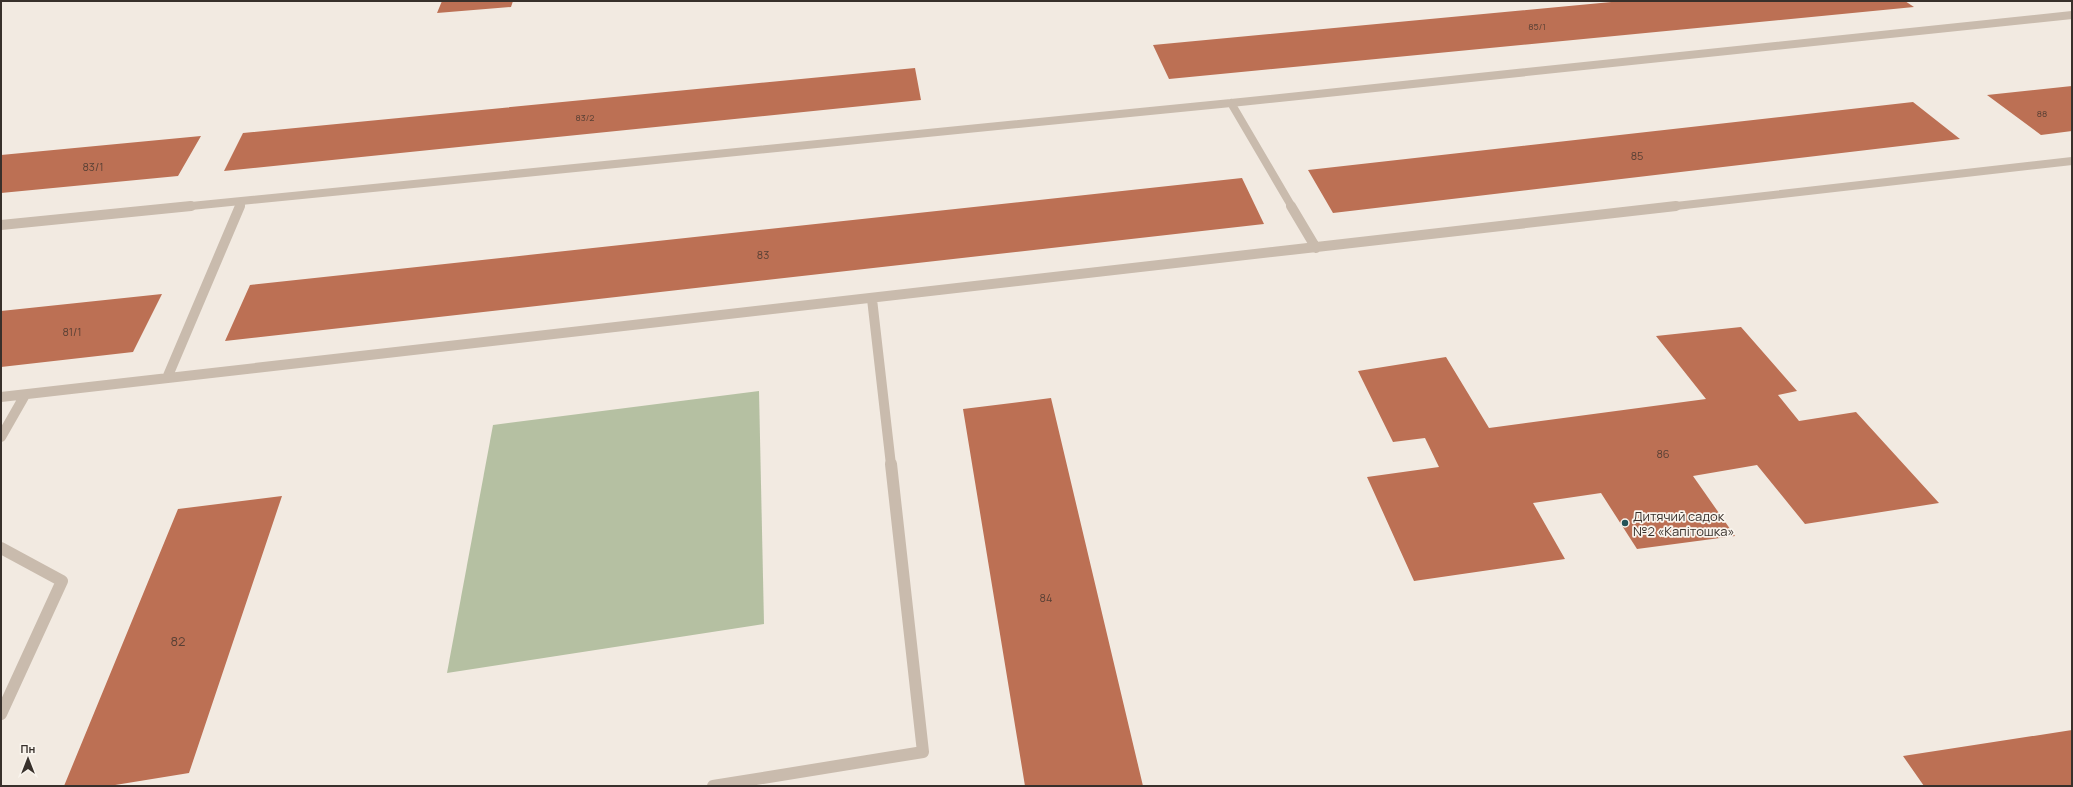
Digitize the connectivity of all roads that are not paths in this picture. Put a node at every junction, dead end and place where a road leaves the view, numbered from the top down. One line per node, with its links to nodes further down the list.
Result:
1 (2072, 15): 2 (lane)
2 (1231, 103): 4 (lane); 6 (lane)
3 (2072, 161): 6 (lane)
4 (242, 202): 5 (lane); 8 (lane)
5 (1, 225)
6 (1316, 248): 7 (lane)
7 (872, 299): 8 (lane); 14 (lane)
8 (167, 378): 9 (lane)
9 (25, 395): 10 (lane); 11 (lane)
10 (1, 397)
11 (1, 437)
12 (1, 548): 13 (lane)
13 (1, 714)
14 (713, 786)

